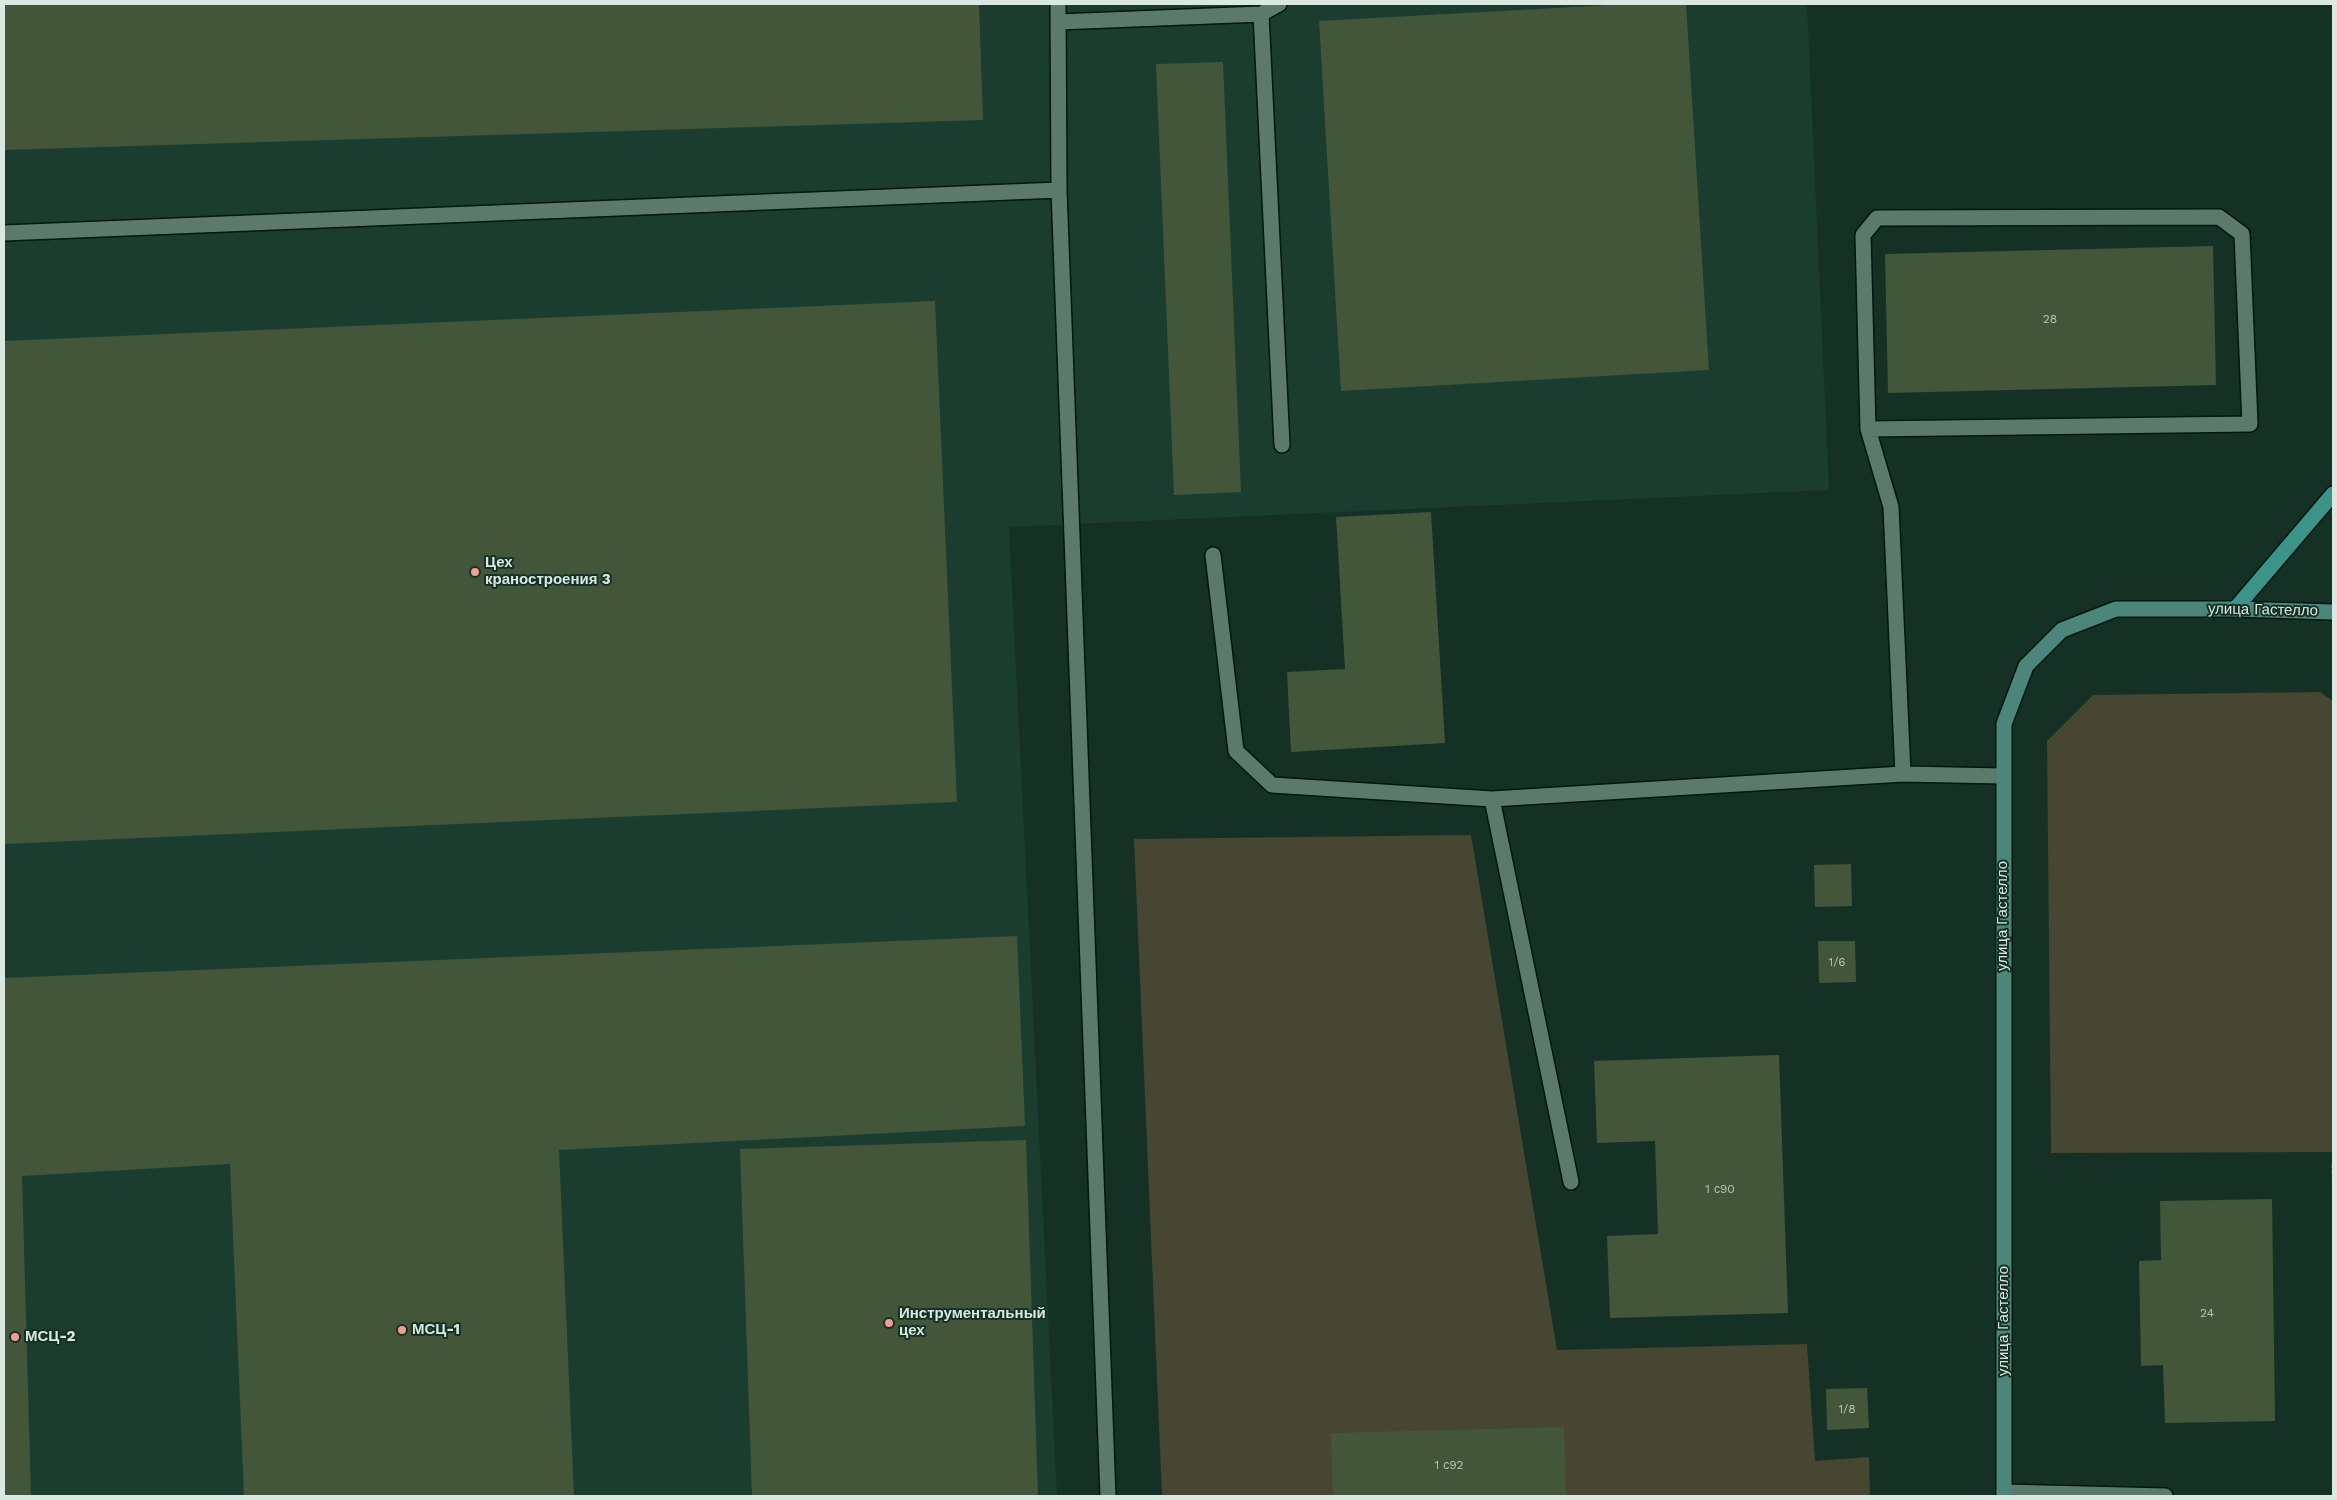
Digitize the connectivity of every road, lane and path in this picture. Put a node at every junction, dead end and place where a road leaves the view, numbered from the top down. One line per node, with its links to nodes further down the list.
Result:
1 (1058, 4): 4 (lane)
2 (1279, 4): 3 (lane)
3 (1261, 14): 4 (lane); 8 (lane)
4 (1058, 22): 5 (lane)
5 (1059, 190): 6 (lane); 20 (lane)
6 (4, 233)
7 (1868, 429): 7 (lane); 13 (lane)
8 (1282, 445)
9 (2333, 494): 11 (main road)
10 (1213, 555): 15 (lane)
11 (2234, 609): 12 (main road, улица Гастелло); 14 (main road, улица Гастелло)
12 (2333, 612)
13 (1903, 774): 14 (lane); 15 (lane)
14 (2003, 776): 19 (main road, улица Гастелло)
15 (1492, 799): 18 (lane)
16 (2333, 1164): 17 (path)
17 (2333, 1178)
18 (1571, 1182)
19 (2004, 1494): 21 (lane)
20 (1108, 1496)
21 (2165, 1496)

